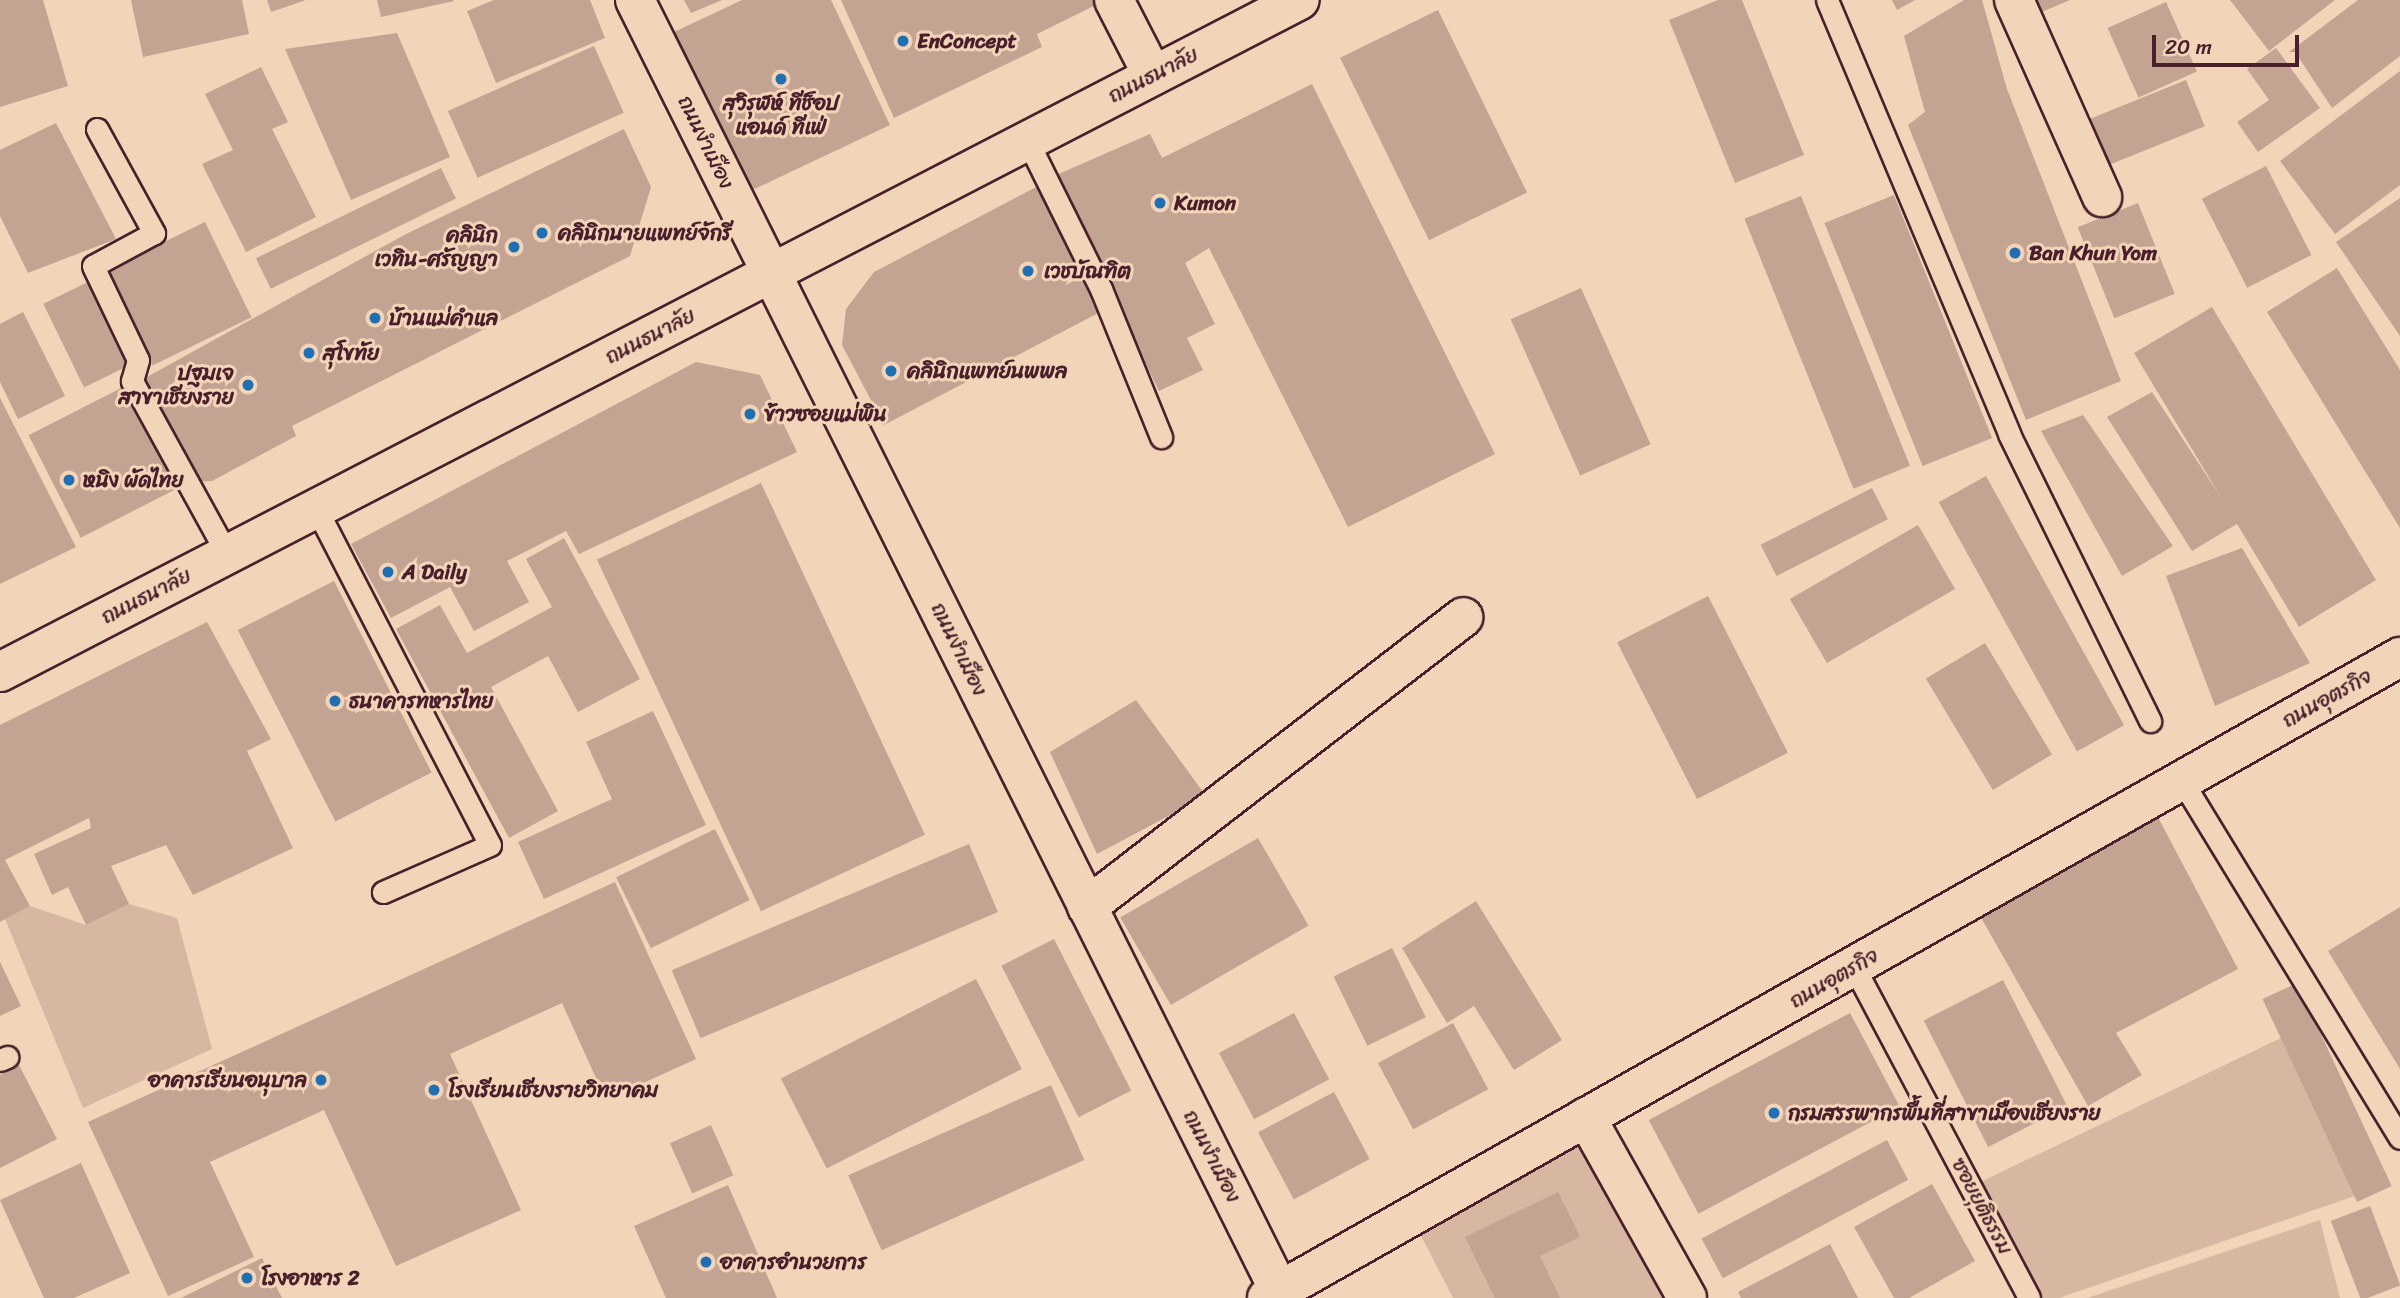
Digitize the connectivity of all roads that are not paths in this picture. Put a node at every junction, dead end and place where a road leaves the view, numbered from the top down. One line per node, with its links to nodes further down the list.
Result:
1 (635, 0): 10 (street, ถนนงำเมือง)
2 (1114, 0): 6 (street)
3 (1300, 0): 6 (street, ถนนธนาลัย)
4 (1827, 0): 17 (lane)
5 (2014, 0): 9 (street)
6 (1153, 76): 8 (street, ถนนธนาลัย)
7 (97, 129): 13 (lane)
8 (1027, 140): 10 (street, ถนนธนาลัย); 11 (lane)
9 (2102, 197)
10 (771, 273): 12 (street, ถนนธนาลัย); 20 (street, ถนนงำเมือง)
11 (1161, 437)
12 (316, 508): 13 (street, ถนนธนาลัย); 19 (lane)
13 (227, 554): 16 (street, ถนนธนาลัย)
14 (1463, 617): 20 (street)
15 (2400, 657): 18 (street, ถนนอุตรกิจ)
16 (0, 672)
17 (2150, 721)
18 (2182, 781): 21 (street, ถนนอุตรกิจ); 23 (lane)
19 (383, 892)
20 (1087, 907): 24 (street, ถนนงำเมือง)
21 (1854, 967): 22 (street, ถนนอุตรกิจ); 26 (lane, ซอยยุติธรรม)
22 (1586, 1117): 24 (street, ถนนอุตรกิจ); 25 (street)
23 (2400, 1138)
24 (1277, 1296)
25 (1687, 1298)
26 (2029, 1298)

